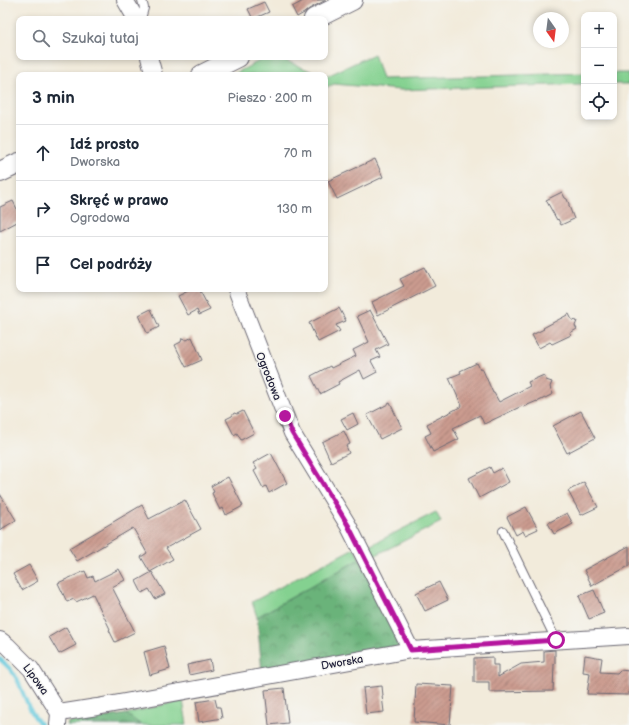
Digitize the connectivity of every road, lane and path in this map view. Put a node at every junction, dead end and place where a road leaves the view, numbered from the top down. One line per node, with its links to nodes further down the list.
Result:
1 (125, 0): 4 (street)
2 (142, 0): 5 (lane)
3 (352, 0): 6 (street)
4 (134, 16)
5 (142, 16)
6 (320, 16)
7 (150, 60): 9 (street)
8 (232, 60): 10 (street)
9 (153, 72)
10 (208, 72)
11 (16, 164): 12 (street)
12 (0, 172)
13 (237, 292): 18 (street, Ogrodowa)
14 (503, 531): 17 (lane)
15 (629, 636): 17 (street, Dworska)
16 (0, 640): 19 (street, Lipowa)
17 (556, 640): 18 (street, Dworska)
18 (411, 650): 19 (street, Dworska)
19 (58, 719)

